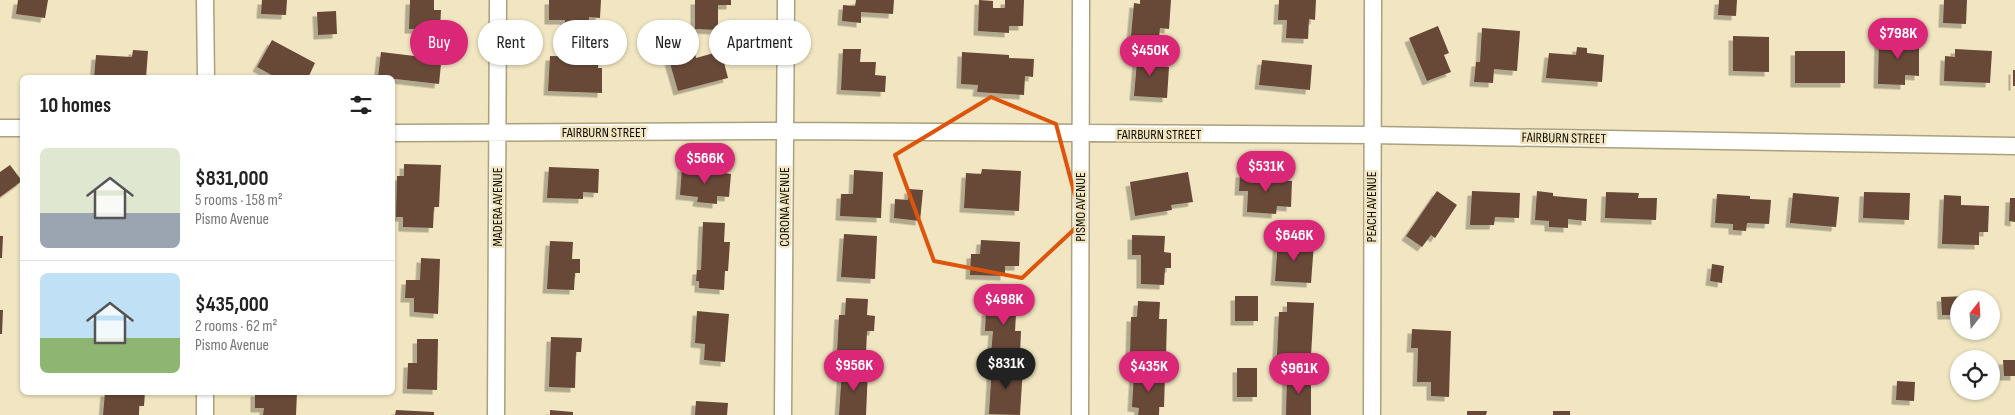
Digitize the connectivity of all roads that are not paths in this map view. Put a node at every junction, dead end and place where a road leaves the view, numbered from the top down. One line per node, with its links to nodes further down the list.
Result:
1 (205, 0): 6 (street)
2 (498, 0): 11 (street, MADERA AVENUE)
3 (786, 0): 9 (street, CORONA AVENUE)
4 (1080, 0): 12 (street, PISMO AVENUE)
5 (1373, 0): 13 (street, PEACH AVENUE)
6 (206, 75)
7 (0, 128): 8 (street)
8 (20, 128)
9 (784, 131): 11 (street, FAIRBURN STREET); 12 (street, FAIRBURN STREET); 18 (street, CORONA AVENUE)
10 (395, 132): 11 (street, FAIRBURN STREET)
11 (497, 132): 17 (street, MADERA AVENUE)
12 (1080, 134): 13 (street, FAIRBURN STREET); 19 (street, PISMO AVENUE)
13 (1371, 135): 14 (street, FAIRBURN STREET); 20 (street, PEACH AVENUE)
14 (2015, 146)
15 (205, 395): 16 (street)
16 (205, 415)
17 (496, 415)
18 (783, 415)
19 (1080, 415)
20 (1372, 415)

